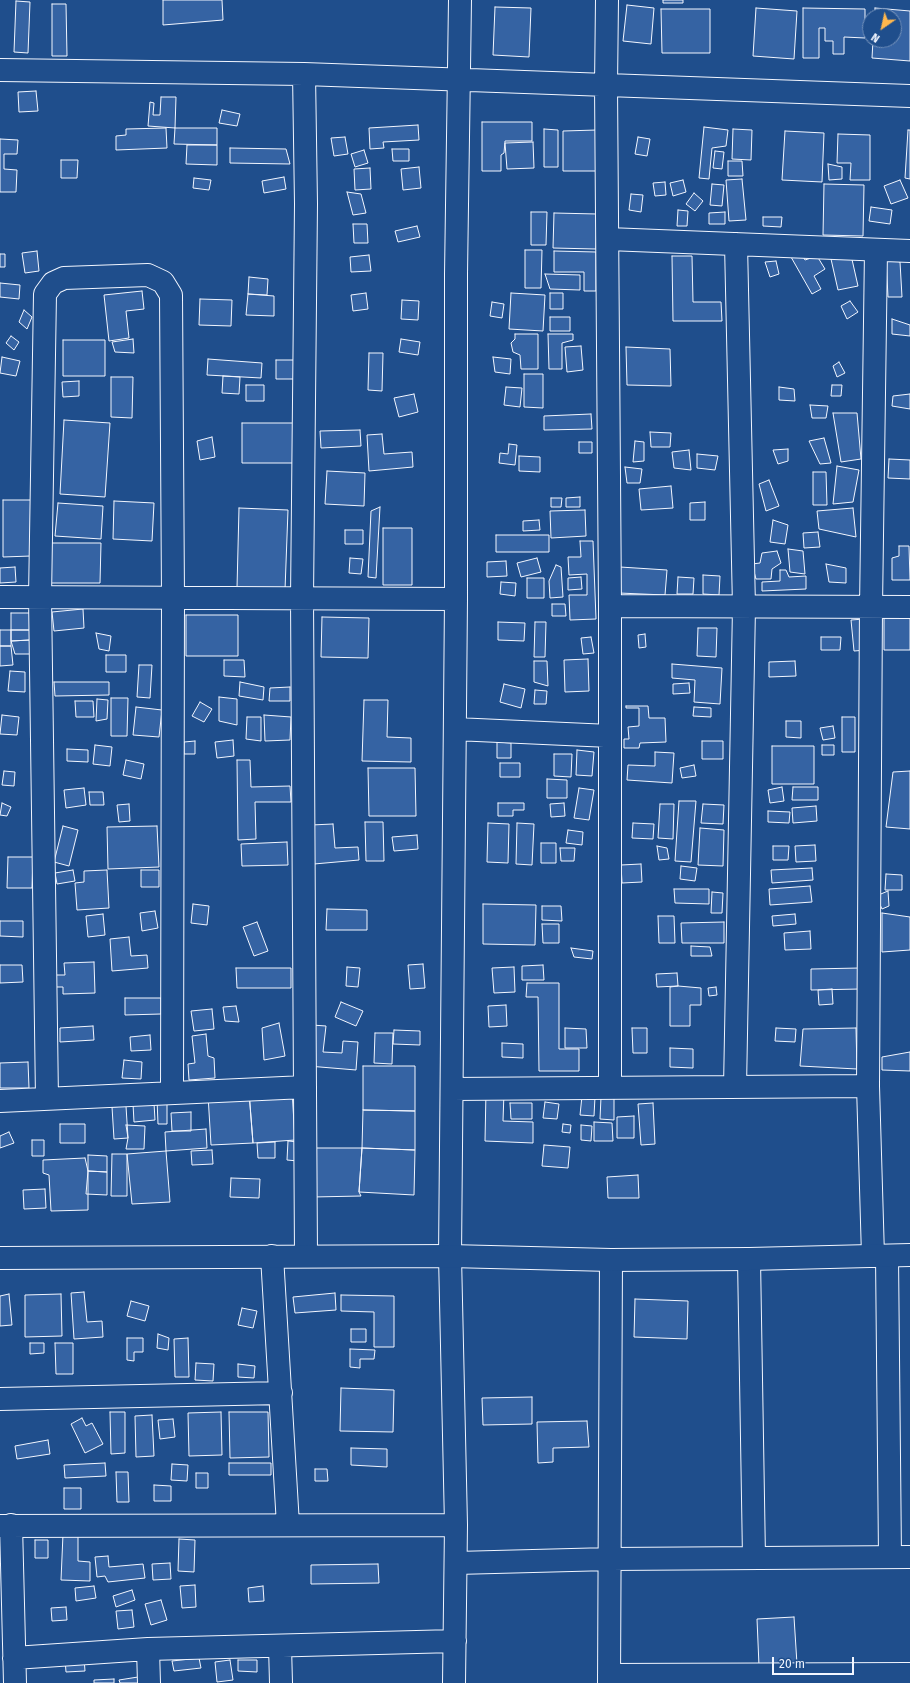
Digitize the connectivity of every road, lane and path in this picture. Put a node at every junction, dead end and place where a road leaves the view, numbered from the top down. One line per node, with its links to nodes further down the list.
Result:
1 (460, 0): 5 (street)
2 (607, 0): 6 (street)
3 (0, 70): 4 (street)
4 (304, 74): 5 (street); 15 (street)
5 (458, 81): 6 (street); 16 (street)
6 (606, 86): 7 (street); 8 (street)
7 (910, 96)
8 (608, 238): 9 (street); 17 (street)
9 (736, 244): 10 (street); 18 (street)
10 (876, 250): 11 (street); 19 (street)
11 (910, 252)
12 (0, 597): 13 (street)
13 (40, 597): 14 (street); 14 (street); 29 (street)
14 (173, 597): 15 (street); 28 (street)
15 (302, 598): 16 (street); 24 (street)
16 (456, 599): 21 (street)
17 (610, 606): 18 (street); 22 (street)
18 (744, 606): 19 (street); 25 (street)
19 (871, 607): 20 (street); 23 (street)
20 (910, 607)
21 (455, 729): 22 (street); 27 (street)
22 (610, 736): 26 (street)
23 (868, 1086): 25 (street); 35 (street)
24 (305, 1087): 28 (street); 31 (street)
25 (735, 1087): 26 (street)
26 (610, 1088): 27 (street)
27 (452, 1089): 34 (street)
28 (172, 1093): 29 (street)
29 (47, 1099): 30 (street)
30 (0, 1101)
31 (306, 1255): 33 (street); 34 (street)
32 (910, 1255): 35 (street)
33 (272, 1256): 36 (street); 39 (street)
34 (450, 1256): 38 (street); 42 (street)
35 (880, 1256): 37 (street); 44 (street)
36 (0, 1258)
37 (749, 1259): 38 (street); 45 (street)
38 (610, 1260): 46 (street)
39 (281, 1392): 40 (street); 41 (street)
40 (0, 1398)
41 (288, 1525): 42 (street); 43 (street)
42 (456, 1525): 47 (street)
43 (6, 1526): 51 (street)
44 (900, 1557): 45 (street)
45 (754, 1558): 46 (street)
46 (610, 1559): 47 (street); 54 (street)
47 (456, 1563): 48 (street)
48 (455, 1641): 49 (street); 59 (street)
49 (280, 1646): 50 (street); 58 (street)
50 (148, 1649): 51 (street); 57 (street)
51 (14, 1658): 56 (street)
52 (910, 1674): 53 (street)
53 (887, 1678): 55 (street)
54 (609, 1679): 55 (street)
55 (750, 1679)
56 (15, 1683)
57 (149, 1683)
58 (282, 1683)
59 (454, 1683)

